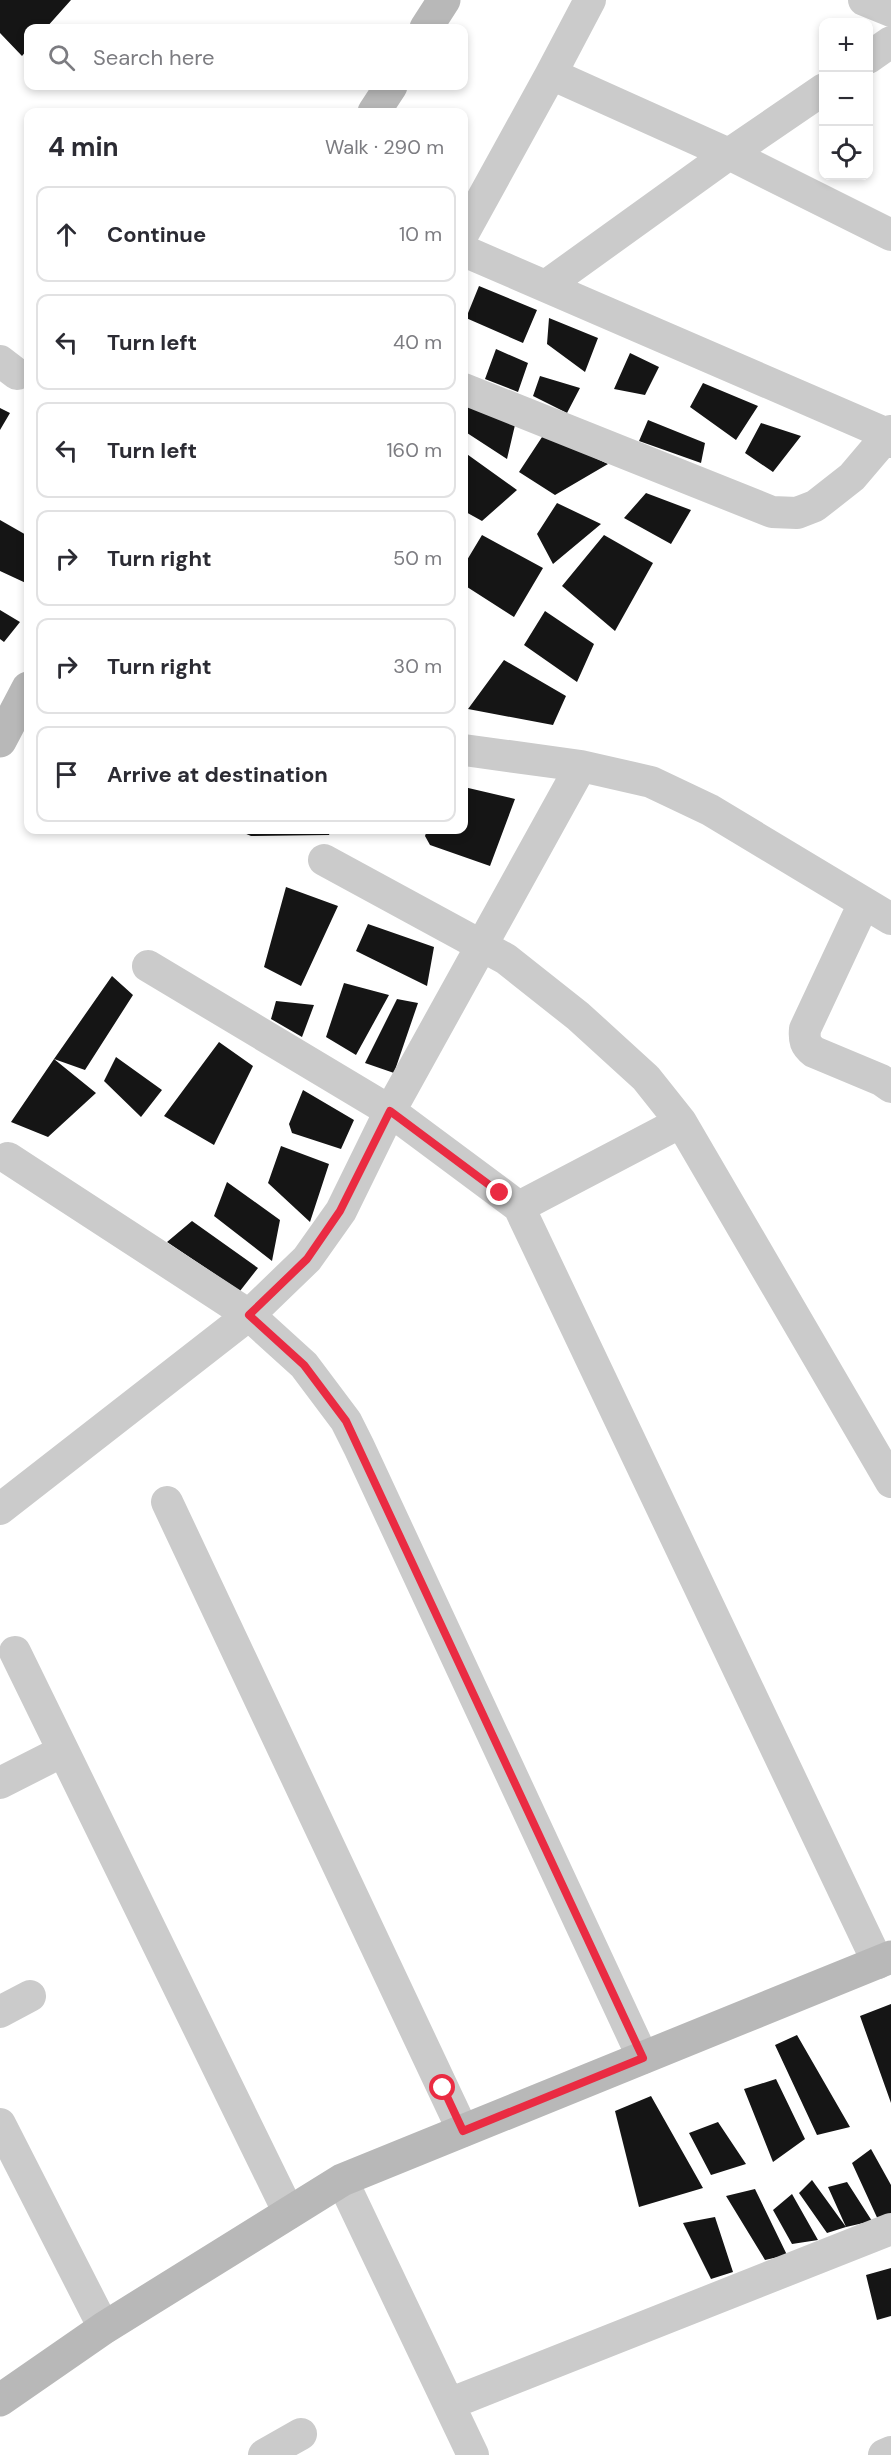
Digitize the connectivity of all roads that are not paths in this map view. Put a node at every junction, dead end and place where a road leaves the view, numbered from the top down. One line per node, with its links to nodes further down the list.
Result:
1 (444, 0): 5 (street)
2 (590, 0): 8 (street)
3 (864, 0): 4 (street)
4 (891, 11)
5 (429, 24)
6 (891, 42): 7 (street)
7 (873, 55)
8 (551, 74): 12 (street); 13 (street)
9 (388, 90): 11 (street)
10 (819, 92): 12 (street)
11 (377, 108)
12 (729, 154): 14 (street); 16 (street)
13 (468, 225)
14 (891, 235)
15 (468, 253): 16 (street)
16 (547, 285): 18 (street)
17 (468, 391): 18 (street)
18 (890, 436)
19 (24, 696): 20 (street)
20 (0, 741)
21 (468, 751): 22 (street)
22 (581, 766): 24 (street); 26 (street)
23 (324, 860): 26 (street)
24 (864, 903): 25 (street); 28 (street)
25 (891, 919)
26 (482, 946): 29 (street); 30 (street)
27 (148, 966): 29 (street)
28 (891, 1087)
29 (390, 1111): 32 (street); 33 (street)
30 (681, 1122): 32 (street); 34 (street)
31 (9, 1158): 33 (street)
32 (519, 1207): 40 (street)
33 (249, 1315): 36 (street); 43 (street)
34 (891, 1482)
35 (167, 1502): 45 (street)
36 (0, 1509)
37 (15, 1652): 38 (street)
38 (63, 1751): 39 (street); 47 (street)
39 (0, 1783)
40 (884, 1960): 43 (street)
41 (30, 1996): 42 (street)
42 (0, 2012)
43 (643, 2058): 45 (street)
44 (0, 2124): 49 (street)
45 (463, 2131): 46 (street)
46 (342, 2180): 47 (street); 51 (street)
47 (288, 2213): 49 (street)
48 (891, 2229): 51 (street)
49 (104, 2328): 50 (street)
50 (0, 2400)
51 (449, 2404): 55 (street)
52 (301, 2434): 54 (street)
53 (891, 2452): 56 (street)
54 (264, 2455)
55 (473, 2455)
56 (884, 2455)

